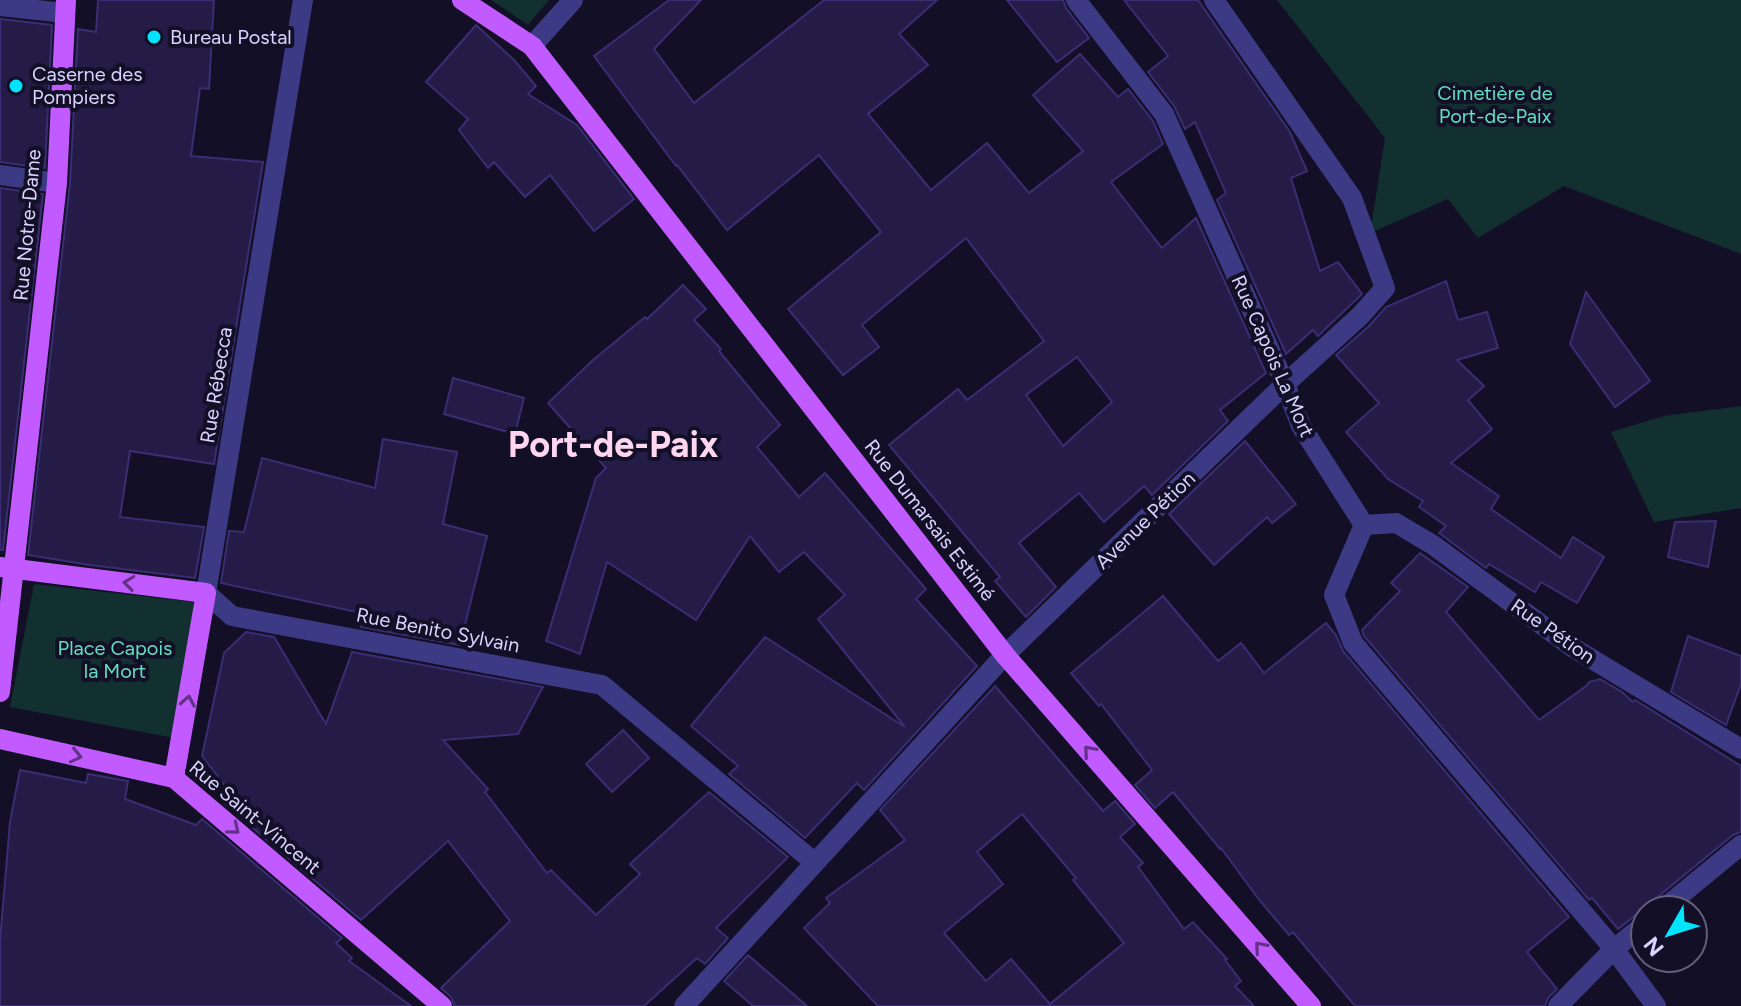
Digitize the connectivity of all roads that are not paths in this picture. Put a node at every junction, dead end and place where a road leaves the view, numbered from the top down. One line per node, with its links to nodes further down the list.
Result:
1 (303, 0): 14 (street, Rue Rébecca)
2 (462, 0): 8 (main road, Rue Dumarsais Estimé)
3 (573, 0): 8 (street)
4 (1076, 0): 11 (street, Rue Capois La Mort)
5 (1214, 0): 11 (street, Avenue Pétion)
6 (0, 6): 7 (street)
7 (66, 6): 10 (main road, Rue Notre-Dame)
8 (532, 46): 15 (main road, Rue Dumarsais Estimé)
9 (0, 175): 10 (street)
10 (57, 183): 13 (main road, Rue Notre-Dame)
11 (1285, 384): 12 (street, Rue Capois La Mort); 15 (street, Avenue Pétion)
12 (1364, 525): 18 (street, Rue Pétion); 24 (street)
13 (7, 568): 14 (main road, one-way to 13); 16 (main road, Rue Notre-Dame)
14 (206, 593): 19 (main road, Rue Rébecca, one-way to 14); 21 (street, Rue Benito Sylvain)
15 (1005, 655): 21 (street, Avenue Pétion); 27 (main road, Rue Dumarsais Estimé, one-way to 15)
16 (0, 692)
17 (0, 739): 19 (main road, Rue Saint-Vincent, one-way to 19)
18 (1741, 749)
19 (174, 778): 25 (main road, Rue Saint-Vincent, one-way to 25)
20 (1741, 845): 22 (street)
21 (814, 862): 26 (street, Avenue Pétion)
22 (1681, 894)
23 (1629, 937): 24 (street)
24 (1614, 949): 28 (street); 29 (street)
25 (442, 1006)
26 (684, 1006)
27 (1311, 1006)
28 (1558, 1006)
29 (1656, 1006)

